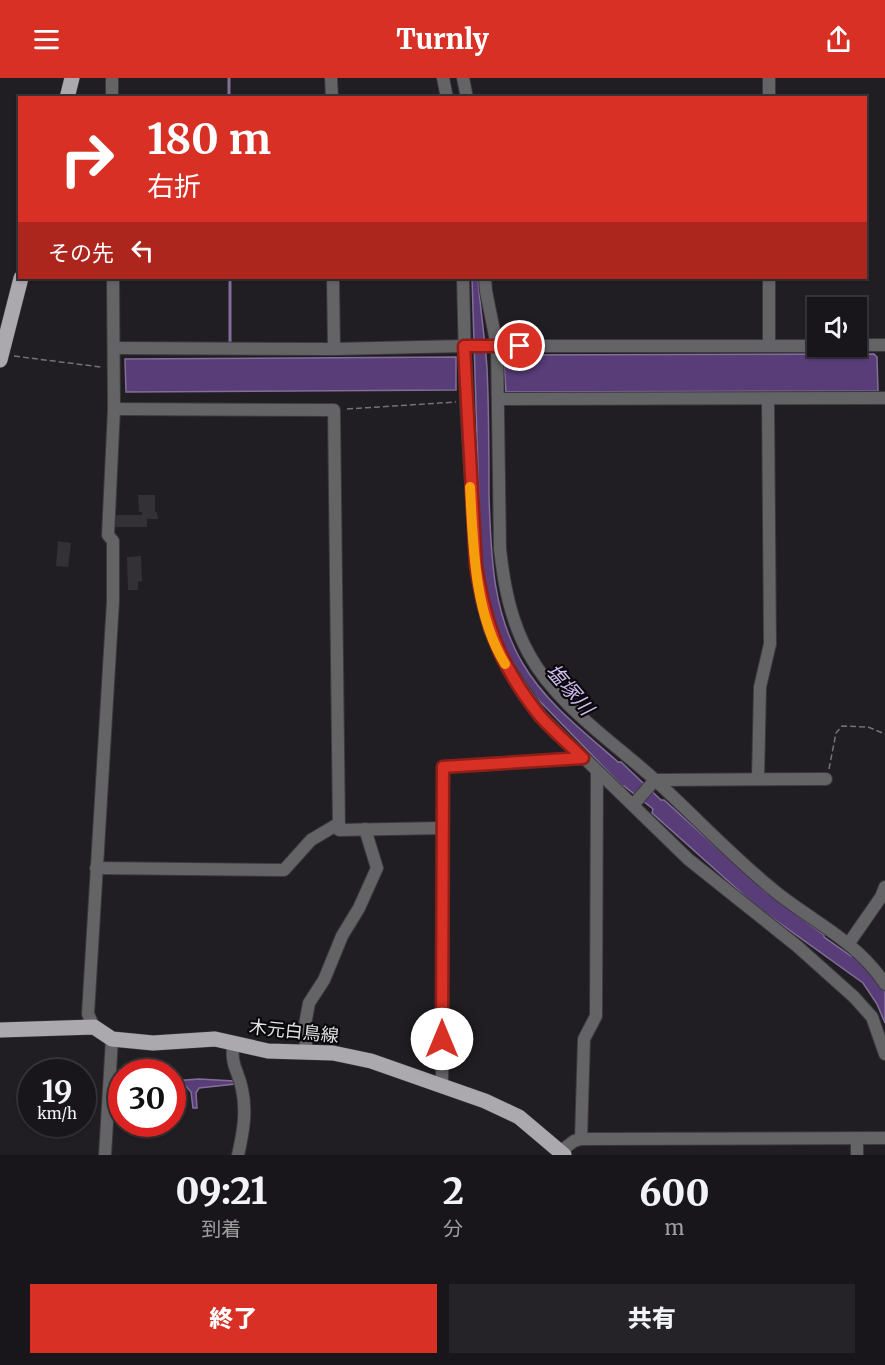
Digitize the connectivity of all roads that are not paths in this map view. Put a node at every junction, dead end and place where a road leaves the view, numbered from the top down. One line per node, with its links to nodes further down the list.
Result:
1 (72, 78): 7 (main road)
2 (112, 78): 8 (street)
3 (332, 78): 9 (street)
4 (442, 78): 10 (street)
5 (463, 78): 11 (street)
6 (769, 78): 12 (street)
7 (68, 96)
8 (112, 96)
9 (332, 96)
10 (446, 96)
11 (467, 96)
12 (769, 96)
13 (21, 279): 27 (main road)
14 (113, 279): 25 (street)
15 (333, 279): 26 (street)
16 (463, 279): 21 (street)
17 (485, 279): 22 (street)
18 (769, 279): 23 (street)
19 (867, 345): 20 (street)
20 (885, 345)
21 (464, 346): 22 (street); 26 (street); 32 (street)
22 (497, 346): 23 (street); 29 (street)
23 (769, 346): 24 (street)
24 (807, 346)
25 (114, 348): 26 (street); 31 (street)
26 (334, 349)
27 (1, 358)
28 (885, 398): 30 (street)
29 (498, 399): 30 (street); 36 (street)
30 (768, 400): 34 (street)
31 (114, 409): 38 (street); 41 (street)
32 (583, 758): 33 (street); 39 (street)
33 (597, 771): 37 (street); 52 (street)
34 (758, 778): 35 (street); 36 (street)
35 (826, 779)
36 (652, 782): 37 (street); 43 (street)
37 (633, 805): 50 (street)
38 (338, 824): 40 (street); 41 (street)
39 (442, 828): 40 (street); 51 (street)
40 (365, 829): 49 (street)
41 (96, 868): 45 (street)
42 (885, 887): 43 (street)
43 (849, 943): 44 (street)
44 (885, 984)
45 (94, 1027): 46 (main road); 47 (main road, 木元白鳥線)
46 (0, 1030)
47 (112, 1039): 48 (main road, 木元白鳥線); 56 (street)
48 (233, 1044): 49 (main road, 木元白鳥線); 57 (street)
49 (306, 1052): 51 (main road, 木元白鳥線)
50 (885, 1054)
51 (442, 1086): 55 (main road, 木元白鳥線)
52 (581, 1138): 53 (street); 55 (street)
53 (857, 1138): 54 (street); 58 (street)
54 (885, 1138)
55 (563, 1153)
56 (105, 1155)
57 (238, 1155)
58 (857, 1155)

